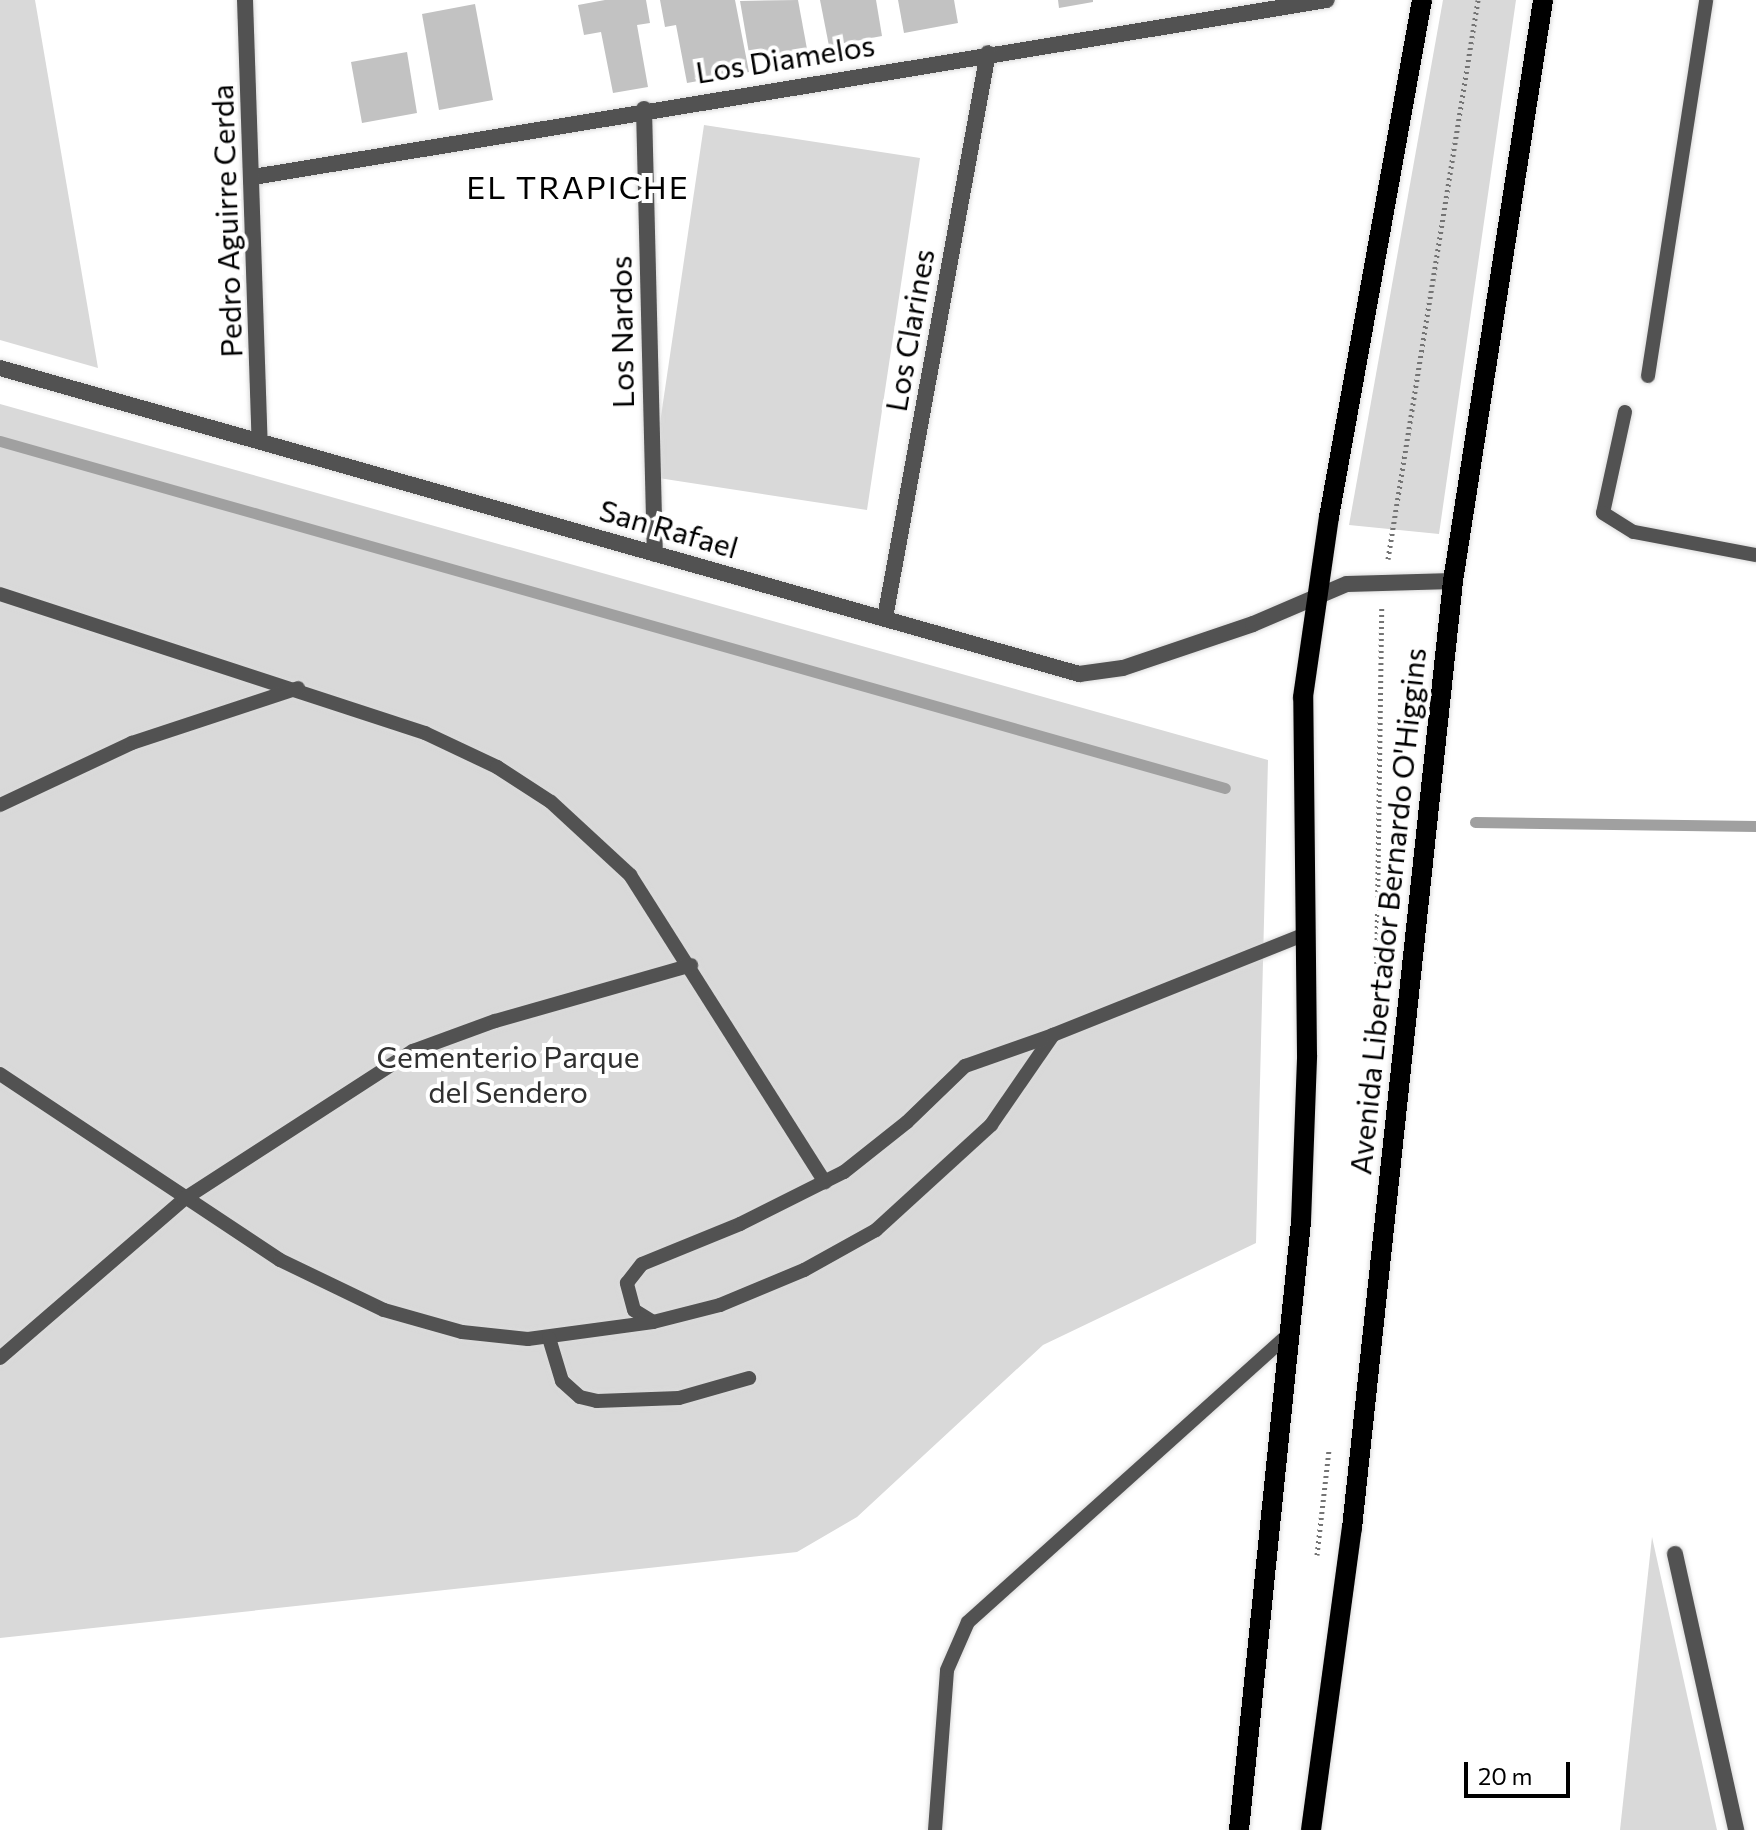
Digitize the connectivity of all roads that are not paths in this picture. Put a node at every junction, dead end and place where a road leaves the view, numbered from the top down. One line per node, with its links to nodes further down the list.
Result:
1 (245, 0): 8 (street, Pedro Aguirre Cerda)
2 (1327, 0): 6 (street, Los Diamelos)
3 (1422, 0): 17 (main road, Avenida Libertador Bernardo O'Higgins)
4 (1543, 0): 15 (main road, Avenida Libertador Bernardo O'Higgins)
5 (1706, 0): 10 (lane)
6 (988, 53): 7 (street, Los Diamelos); 18 (street, Los Clarines)
7 (644, 109): 8 (street, Los Diamelos); 13 (street, Los Nardos)
8 (253, 177): 12 (street, Pedro Aguirre Cerda)
9 (0, 368): 12 (street, San Rafael)
10 (1648, 376)
11 (1625, 412): 14 (lane)
12 (260, 441): 13 (street, San Rafael)
13 (655, 554): 18 (street, San Rafael)
14 (1756, 555)
15 (1453, 581): 17 (street, San Rafael); 35 (main road, Avenida Libertador Bernardo O'Higgins)
16 (0, 594): 19 (lane)
17 (1319, 596): 18 (street, San Rafael); 21 (main road, Avenida Libertador Bernardo O'Higgins)
18 (885, 618)
19 (298, 688): 20 (lane); 22 (lane)
20 (0, 805)
21 (1305, 934): 23 (lane); 28 (main road, Avenida Libertador Bernardo O'Higgins)
22 (691, 965): 25 (lane); 26 (lane)
23 (1053, 1035): 25 (lane); 27 (lane)
24 (0, 1074): 26 (lane)
25 (825, 1182): 27 (lane)
26 (184, 1199): 29 (lane); 30 (lane)
27 (653, 1322): 29 (lane)
28 (1290, 1333): 33 (lane); 34 (main road, Avenida Libertador Bernardo O'Higgins)
29 (549, 1338): 31 (lane)
30 (0, 1358)
31 (749, 1378)
32 (1675, 1554): 36 (street)
33 (935, 1830)
34 (1239, 1830)
35 (1311, 1830)
36 (1736, 1830)

